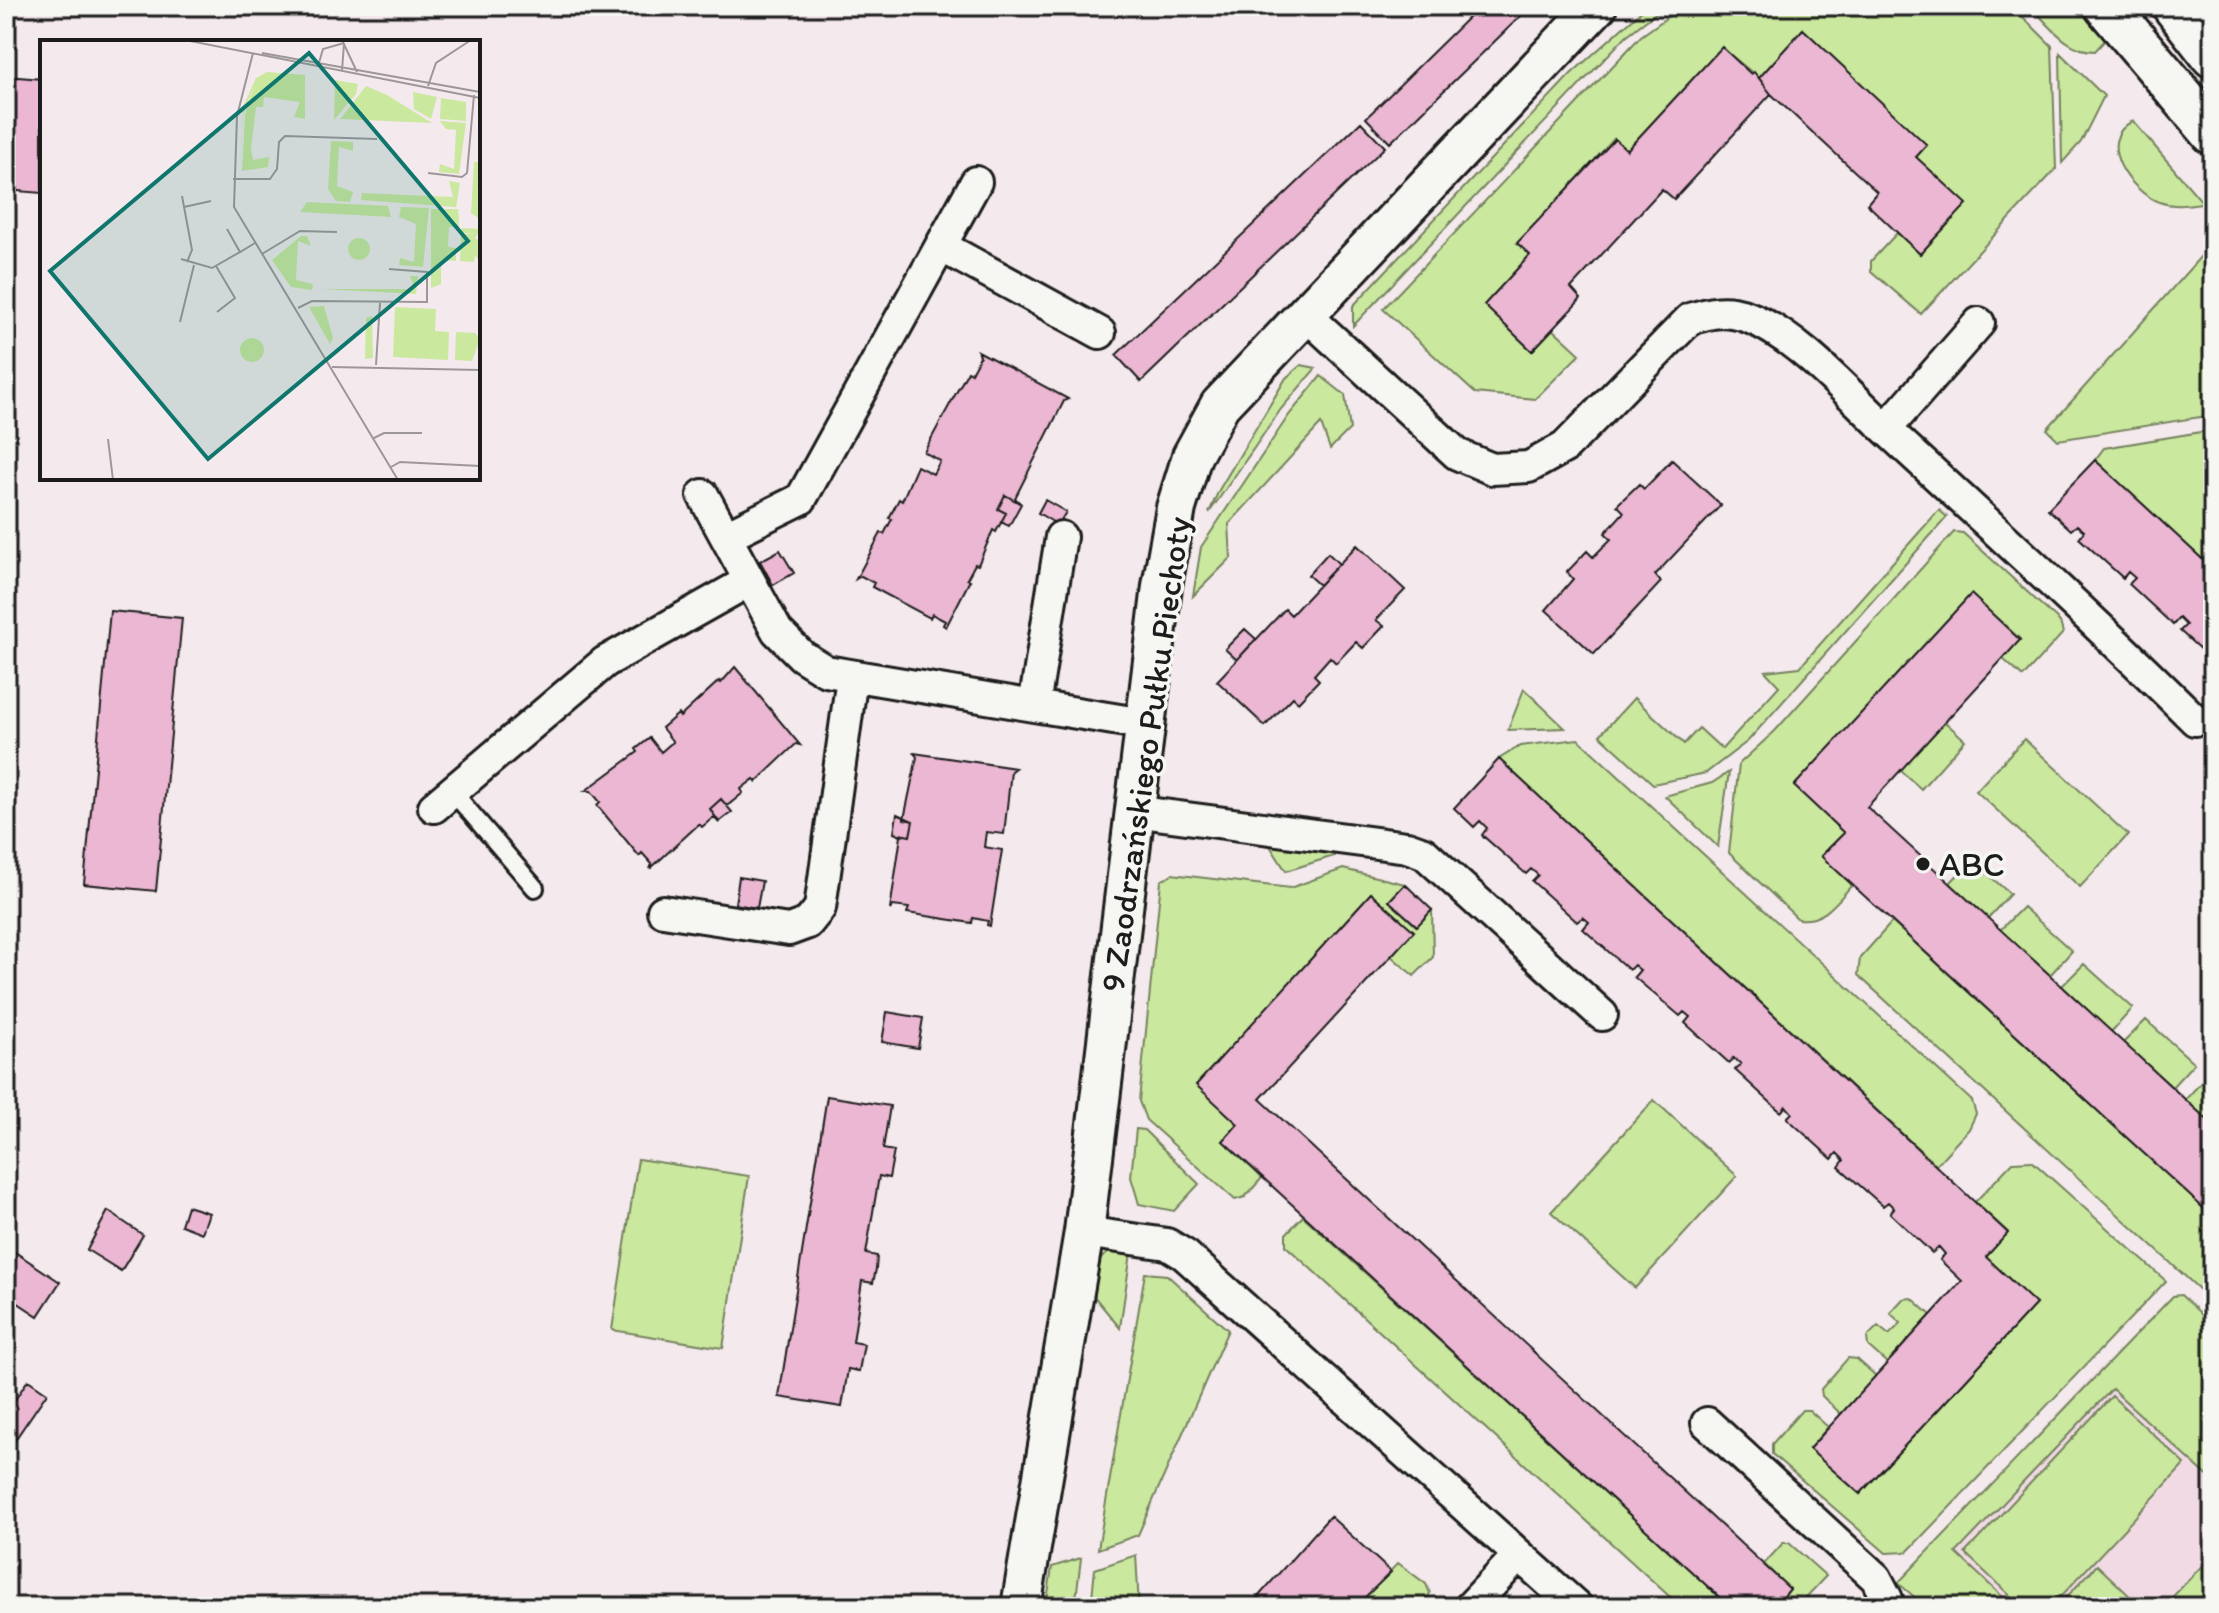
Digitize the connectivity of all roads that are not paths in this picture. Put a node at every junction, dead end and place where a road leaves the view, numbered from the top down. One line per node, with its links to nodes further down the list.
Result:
1 (1597, 6): 8 (street, 9 Zaodrzańskiego Pułku Piechoty)
2 (2106, 6): 5 (main road)
3 (2174, 6): 4 (main road)
4 (2213, 56)
5 (2207, 114)
6 (976, 182): 7 (street)
7 (941, 246): 10 (street); 13 (street)
8 (1304, 313): 11 (street); 19 (street, 9 Zaodrzańskiego Pułku Piechoty)
9 (1979, 323): 11 (street)
10 (1100, 333)
11 (1886, 429): 18 (street)
12 (703, 495): 13 (street)
13 (726, 536): 15 (street)
14 (1061, 537): 17 (street)
15 (749, 581): 16 (street); 20 (street)
16 (852, 677): 17 (street); 23 (street)
17 (1034, 706): 19 (street)
18 (2195, 720)
19 (1144, 724): 21 (street, 9 Zaodrzańskiego Pułku Piechoty)
20 (443, 799): 22 (lane)
21 (1133, 811): 24 (street); 25 (street, 9 Zaodrzańskiego Pułku Piechoty)
22 (535, 888)
23 (663, 911)
24 (1602, 1015)
25 (1084, 1232): 27 (street); 28 (street, 9 Zaodrzańskiego Pułku Piechoty)
26 (1707, 1423): 31 (street)
27 (1518, 1556): 29 (street); 30 (street)
28 (1021, 1607)
29 (1470, 1607)
30 (1577, 1607)
31 (1885, 1607)

